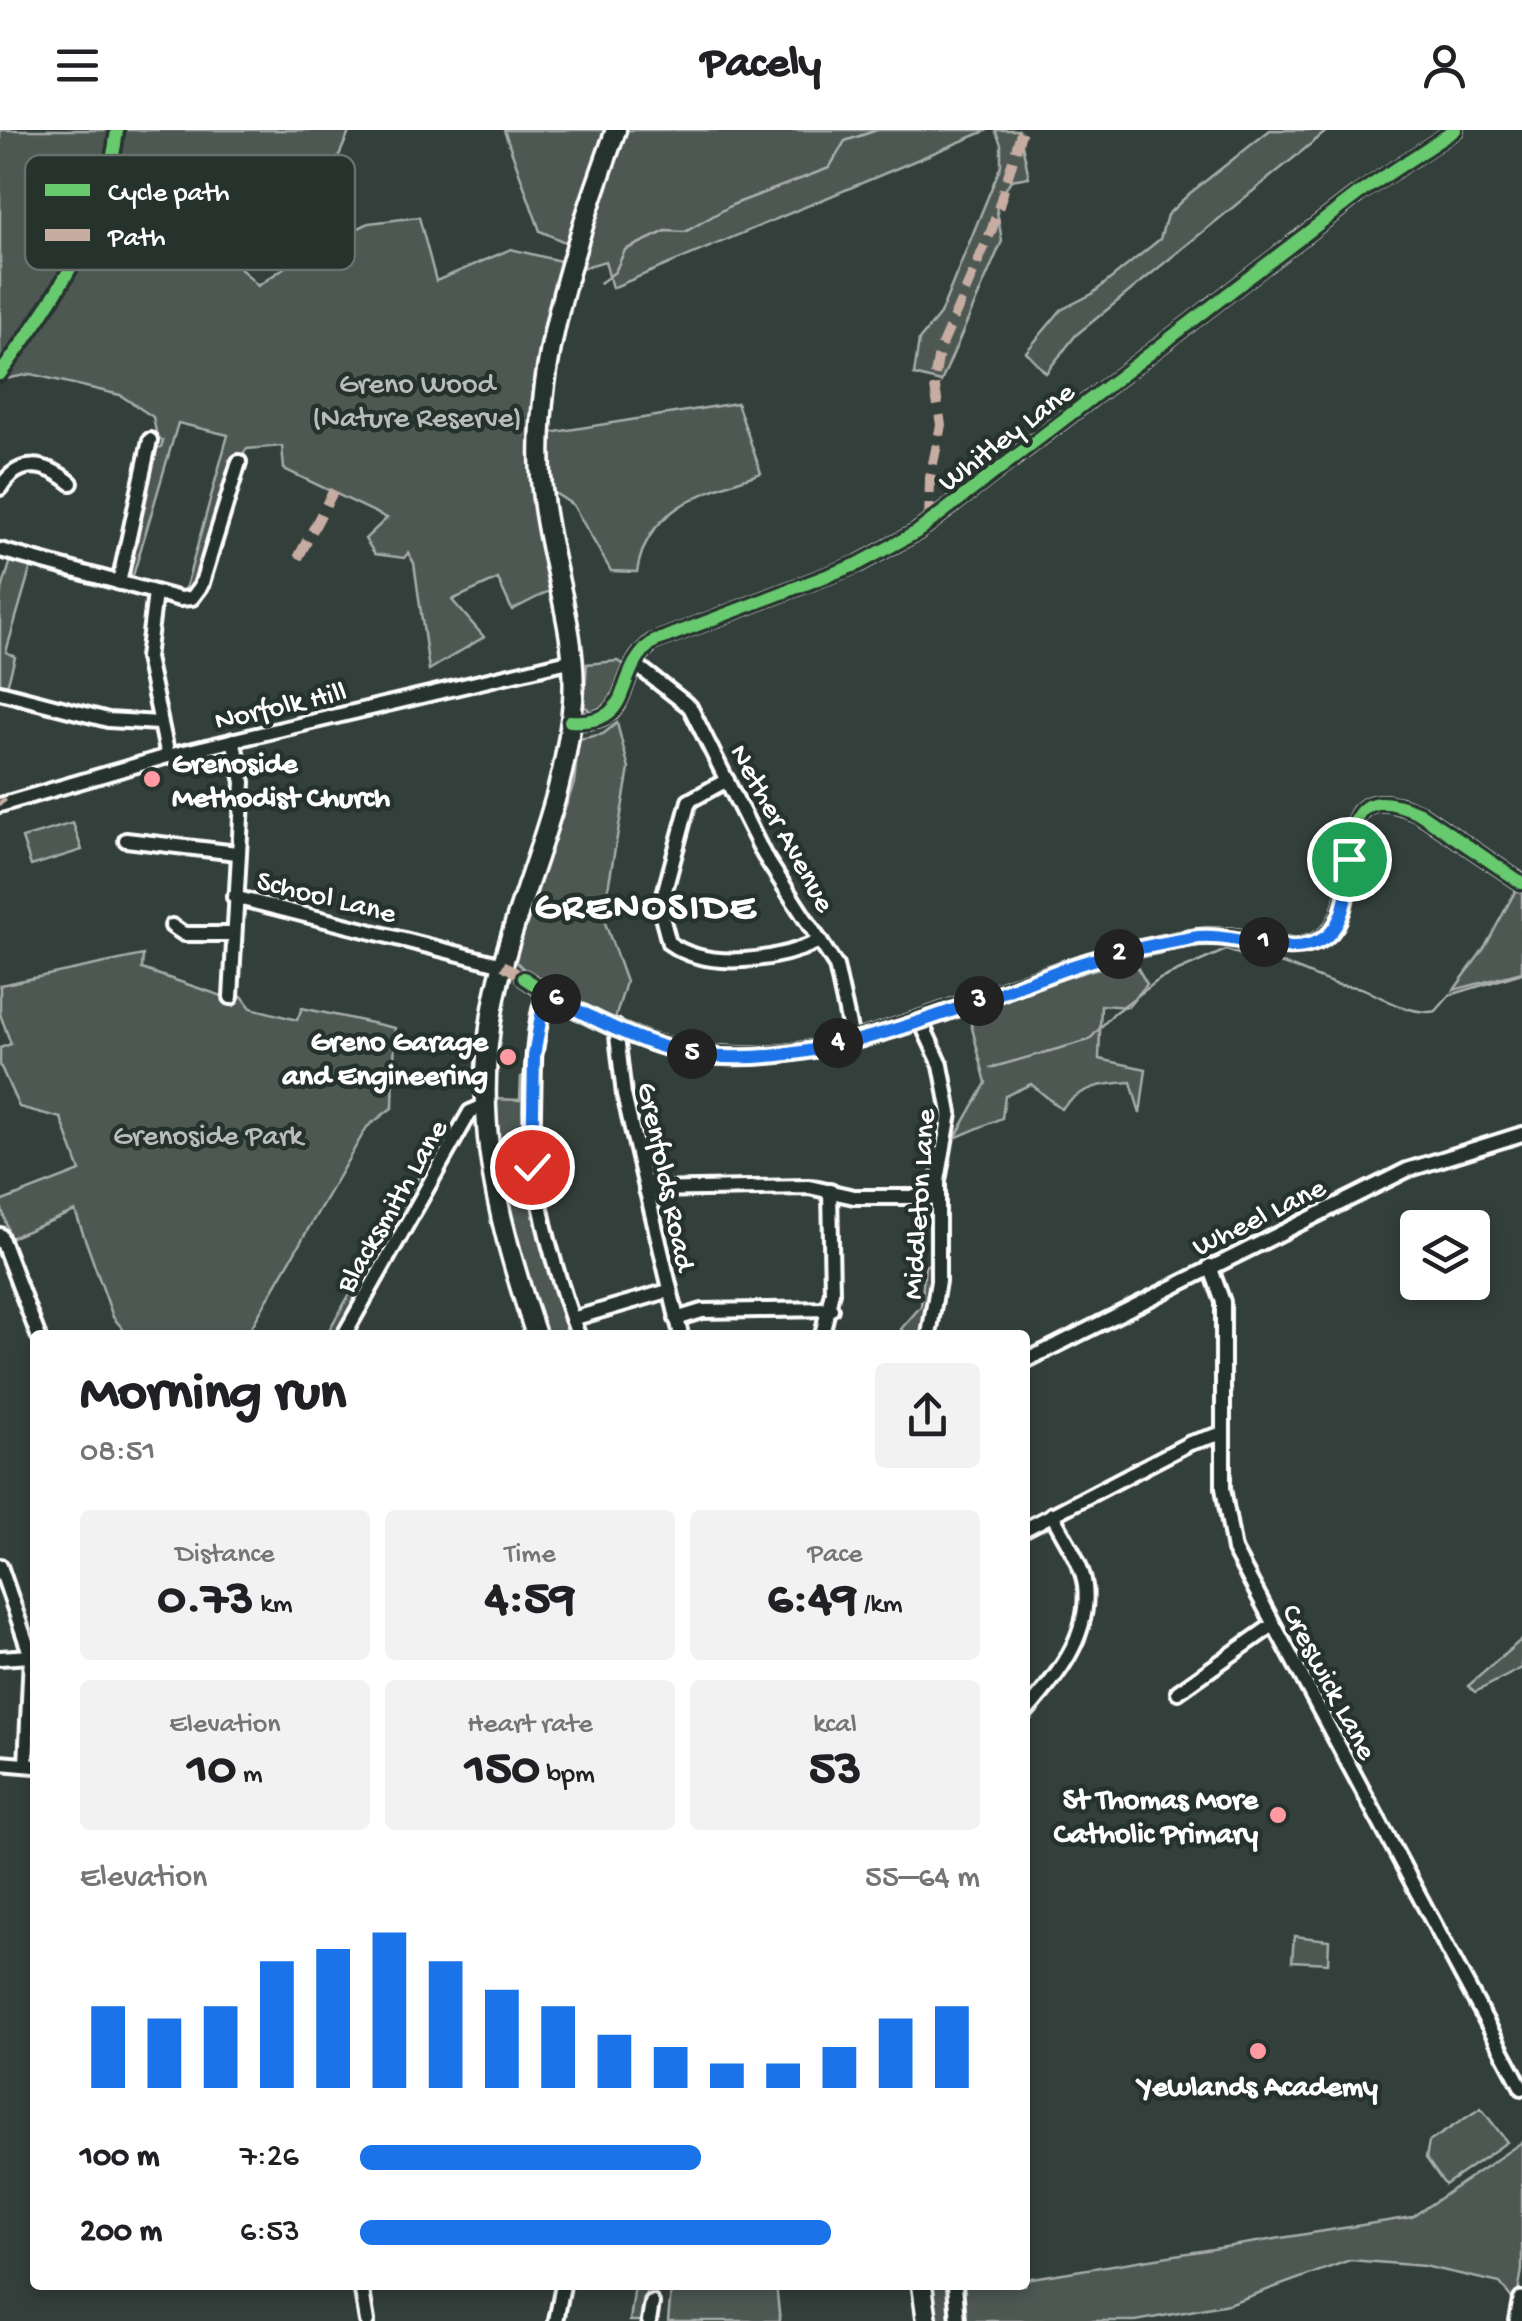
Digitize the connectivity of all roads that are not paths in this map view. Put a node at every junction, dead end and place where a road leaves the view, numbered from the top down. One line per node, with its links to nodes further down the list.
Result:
1 (616, 130): 10 (highway)
2 (1455, 130): 11 (street, Whitley Lane)
3 (150, 440): 8 (street)
4 (239, 462): 9 (street)
5 (71, 483): 6 (street)
6 (0, 488)
7 (0, 550): 8 (street)
8 (119, 583): 9 (street)
9 (155, 593): 14 (street)
10 (573, 660): 13 (highway); 15 (street, Norfolk Hill)
11 (635, 664): 13 (street, Whitley Lane); 17 (street, Nether Avenue)
12 (0, 692): 14 (street)
13 (570, 721): 26 (highway)
14 (159, 723): 16 (street)
15 (234, 740): 16 (street, Norfolk Hill); 20 (street, School Lane)
16 (168, 756): 18 (street, Norfolk Hill)
17 (727, 780): 25 (street, Nether Avenue); 25 (street)
18 (0, 805)
19 (126, 840): 20 (street)
20 (237, 853): 22 (street, School Lane)
21 (1522, 883): 30 (street)
22 (234, 897): 24 (street); 26 (street, School Lane)
23 (172, 926): 24 (street)
24 (234, 934): 29 (street)
25 (820, 940): 32 (street, Nether Avenue)
26 (502, 965): 33 (highway)
27 (524, 978): 28 (street)
28 (545, 993): 31 (street); 42 (street)
29 (231, 997)
30 (920, 1020): 32 (street); 37 (street, Middleton Lane)
31 (616, 1027): 32 (street); 35 (street, Grenfolds Road)
32 (852, 1039)
33 (484, 1106): 45 (street, Blacksmith Lane); 46 (highway)
34 (1522, 1134): 39 (street, Wheel Lane)
35 (646, 1190): 36 (street); 40 (street, Grenfolds Road)
36 (830, 1191): 37 (street); 41 (street)
37 (937, 1197): 50 (street, Middleton Lane)
38 (0, 1235): 44 (street)
39 (1210, 1266): 51 (street, Wheel Lane); 52 (street, Creswick Lane)
40 (668, 1291): 42 (street); 43 (street, Grenfolds Road)
41 (830, 1309): 43 (street); 49 (street)
42 (572, 1318): 47 (street)
43 (676, 1319): 48 (street, Grenfolds Road)
44 (36, 1330)
45 (347, 1330)
46 (535, 1330)
47 (576, 1330)
48 (679, 1330)
49 (824, 1330)
50 (930, 1330)
51 (1030, 1358)
52 (1222, 1434): 53 (street); 56 (street, Creswick Lane)
53 (1052, 1514): 54 (street); 61 (street)
54 (1030, 1527)
55 (0, 1566): 57 (street)
56 (1273, 1625): 60 (street); 64 (street, Creswick Lane)
57 (30, 1653)
58 (30, 1656): 59 (street)
59 (0, 1658)
60 (1178, 1692)
61 (1030, 1707)
62 (0, 1764): 63 (street)
63 (30, 1765)
64 (1522, 2088)
65 (362, 2290): 72 (street)
66 (561, 2290): 71 (street)
67 (923, 2290): 74 (highway)
68 (955, 2290): 75 (street)
69 (1522, 2300): 76 (main road)
70 (652, 2303): 73 (street)
71 (554, 2316)
72 (368, 2321)
73 (649, 2321)
74 (926, 2321)
75 (958, 2321)
76 (1518, 2321)

